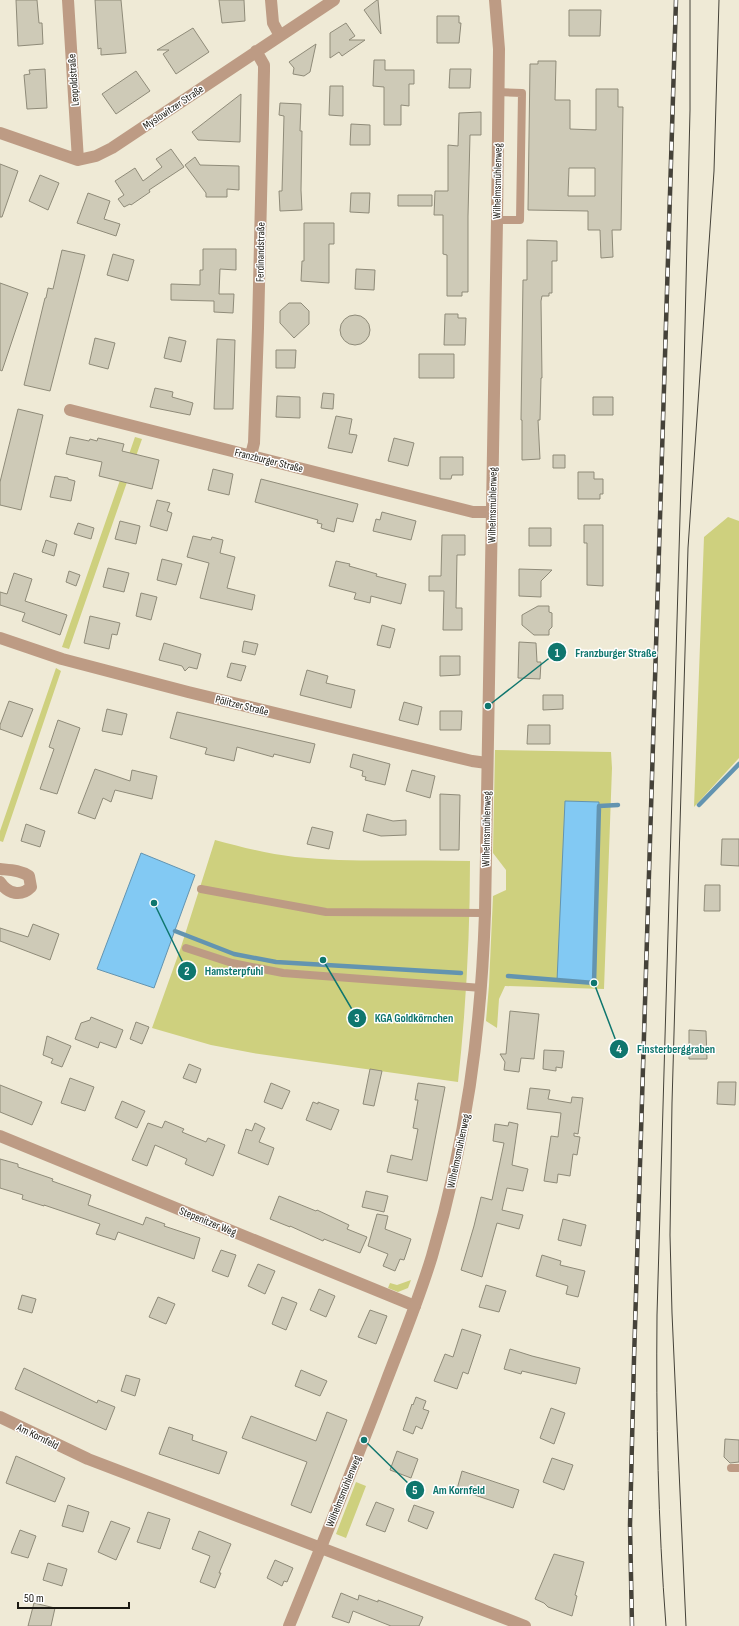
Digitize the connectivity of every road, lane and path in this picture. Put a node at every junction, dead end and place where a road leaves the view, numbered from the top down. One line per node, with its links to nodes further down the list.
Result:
1 (68, 0): 9 (street, Leopoldstraße)
2 (271, 0): 5 (street)
3 (334, 0): 5 (street, Myslowitzer Straße)
4 (495, 0): 7 (street, Wilhelmsmühlenweg)
5 (280, 36): 6 (street, Myslowitzer Straße)
6 (256, 52): 9 (street, Myslowitzer Straße); 12 (street, Ferdinandstraße)
7 (498, 92): 10 (street, Wilhelmsmühlenweg); 10 (lane)
8 (0, 133): 9 (street)
9 (78, 160)
10 (497, 220): 13 (street, Wilhelmsmühlenweg)
11 (70, 410): 12 (street, Franzburger Straße)
12 (251, 455): 13 (street, Franzburger Straße)
13 (492, 512): 15 (street, Wilhelmsmühlenweg)
14 (0, 638): 15 (street, Pölitzer Straße)
15 (488, 763): 19 (street, Wilhelmsmühlenweg)
16 (0, 869): 17 (street)
17 (0, 882)
18 (201, 889): 19 (lane)
19 (485, 913): 21 (street, Wilhelmsmühlenweg)
20 (186, 948): 21 (lane)
21 (482, 988): 23 (street, Wilhelmsmühlenweg)
22 (0, 1136): 23 (street, Stepenitzer Weg)
23 (415, 1306): 25 (street, Wilhelmsmühlenweg)
24 (0, 1417): 25 (street, Am Kornfeld)
25 (320, 1548): 26 (street, Wilhelmsmühlenweg); 27 (street, Am Kornfeld)
26 (289, 1626)
27 (525, 1626)

